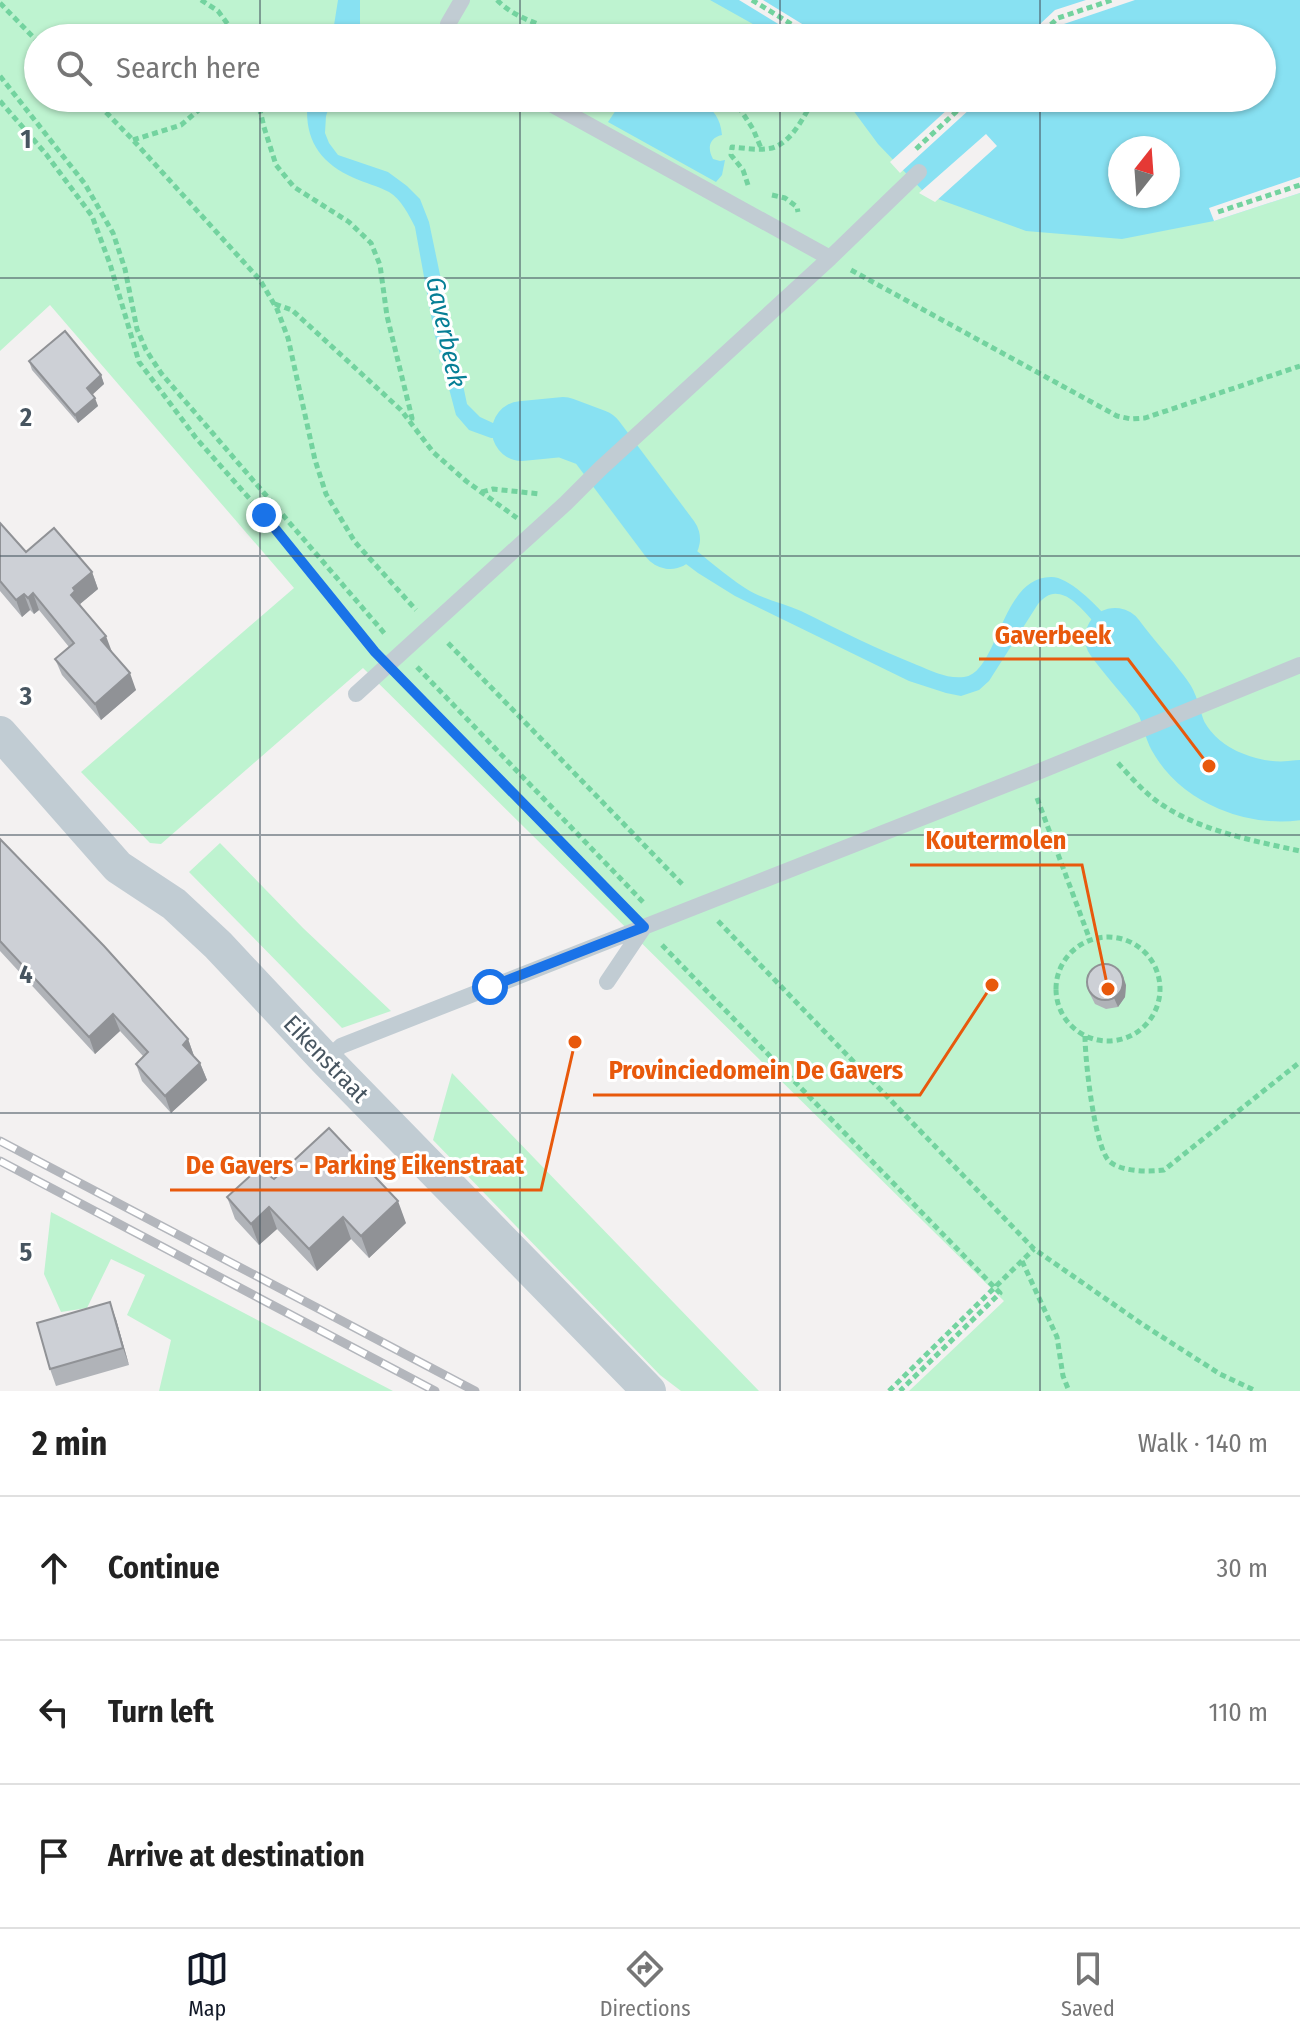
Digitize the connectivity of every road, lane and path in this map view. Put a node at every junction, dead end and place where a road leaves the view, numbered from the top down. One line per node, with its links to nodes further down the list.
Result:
1 (201, 0): 7 (path)
2 (462, 0): 8 (lane)
3 (497, 0): 9 (path)
4 (752, 0): 10 (path)
5 (1112, 0): 11 (path)
6 (0, 3): 12 (path)
7 (228, 24)
8 (448, 24)
9 (538, 24)
10 (791, 24)
11 (1051, 24)
12 (24, 28)
13 (0, 76): 15 (path)
14 (0, 101): 41 (path)
15 (24, 106)
16 (28, 112): 41 (path)
17 (106, 112): 24 (path)
18 (198, 112): 24 (path)
19 (260, 112): 36 (path)
20 (565, 112): 32 (lane)
21 (742, 112): 25 (path)
22 (806, 112): 25 (path)
23 (956, 112): 26 (path)
24 (133, 140): 34 (path)
25 (761, 148): 29 (path)
26 (913, 152)
27 (919, 172): 33 (lane)
28 (1300, 185): 31 (path)
29 (754, 191)
30 (762, 193): 32 (path)
31 (1218, 212)
32 (796, 239): 33 (lane)
33 (830, 258): 35 (path); 38 (lane)
34 (274, 303): 36 (path); 40 (path)
35 (1300, 366)
36 (411, 423): 37 (path)
37 (481, 492): 38 (path); 39 (path)
38 (566, 503): 39 (lane)
39 (535, 531): 40 (lane)
40 (431, 625): 41 (lane); 48 (path)
41 (394, 658): 43 (lane); 49 (path); 50 (path)
42 (1300, 665): 45 (lane)
43 (356, 694)
44 (0, 733): 54 (street, Eikenstraat)
45 (1100, 746): 46 (lane); 47 (path)
46 (1028, 776): 48 (lane); 51 (path)
47 (1300, 851)
48 (702, 905): 49 (lane); 56 (path)
49 (661, 920): 50 (lane)
50 (644, 927): 52 (lane); 54 (lane); 58 (path)
51 (1090, 940): 53 (path); 53 (path)
52 (607, 982)
53 (1085, 1036): 55 (path)
54 (326, 1060): 59 (street, Eikenstraat)
55 (1300, 1062)
56 (1034, 1249): 57 (path); 63 (path)
57 (1022, 1261): 58 (path); 62 (path)
58 (995, 1288): 60 (path); 61 (path)
59 (649, 1391)
60 (889, 1391)
61 (900, 1391)
62 (1069, 1391)
63 (1256, 1391)

